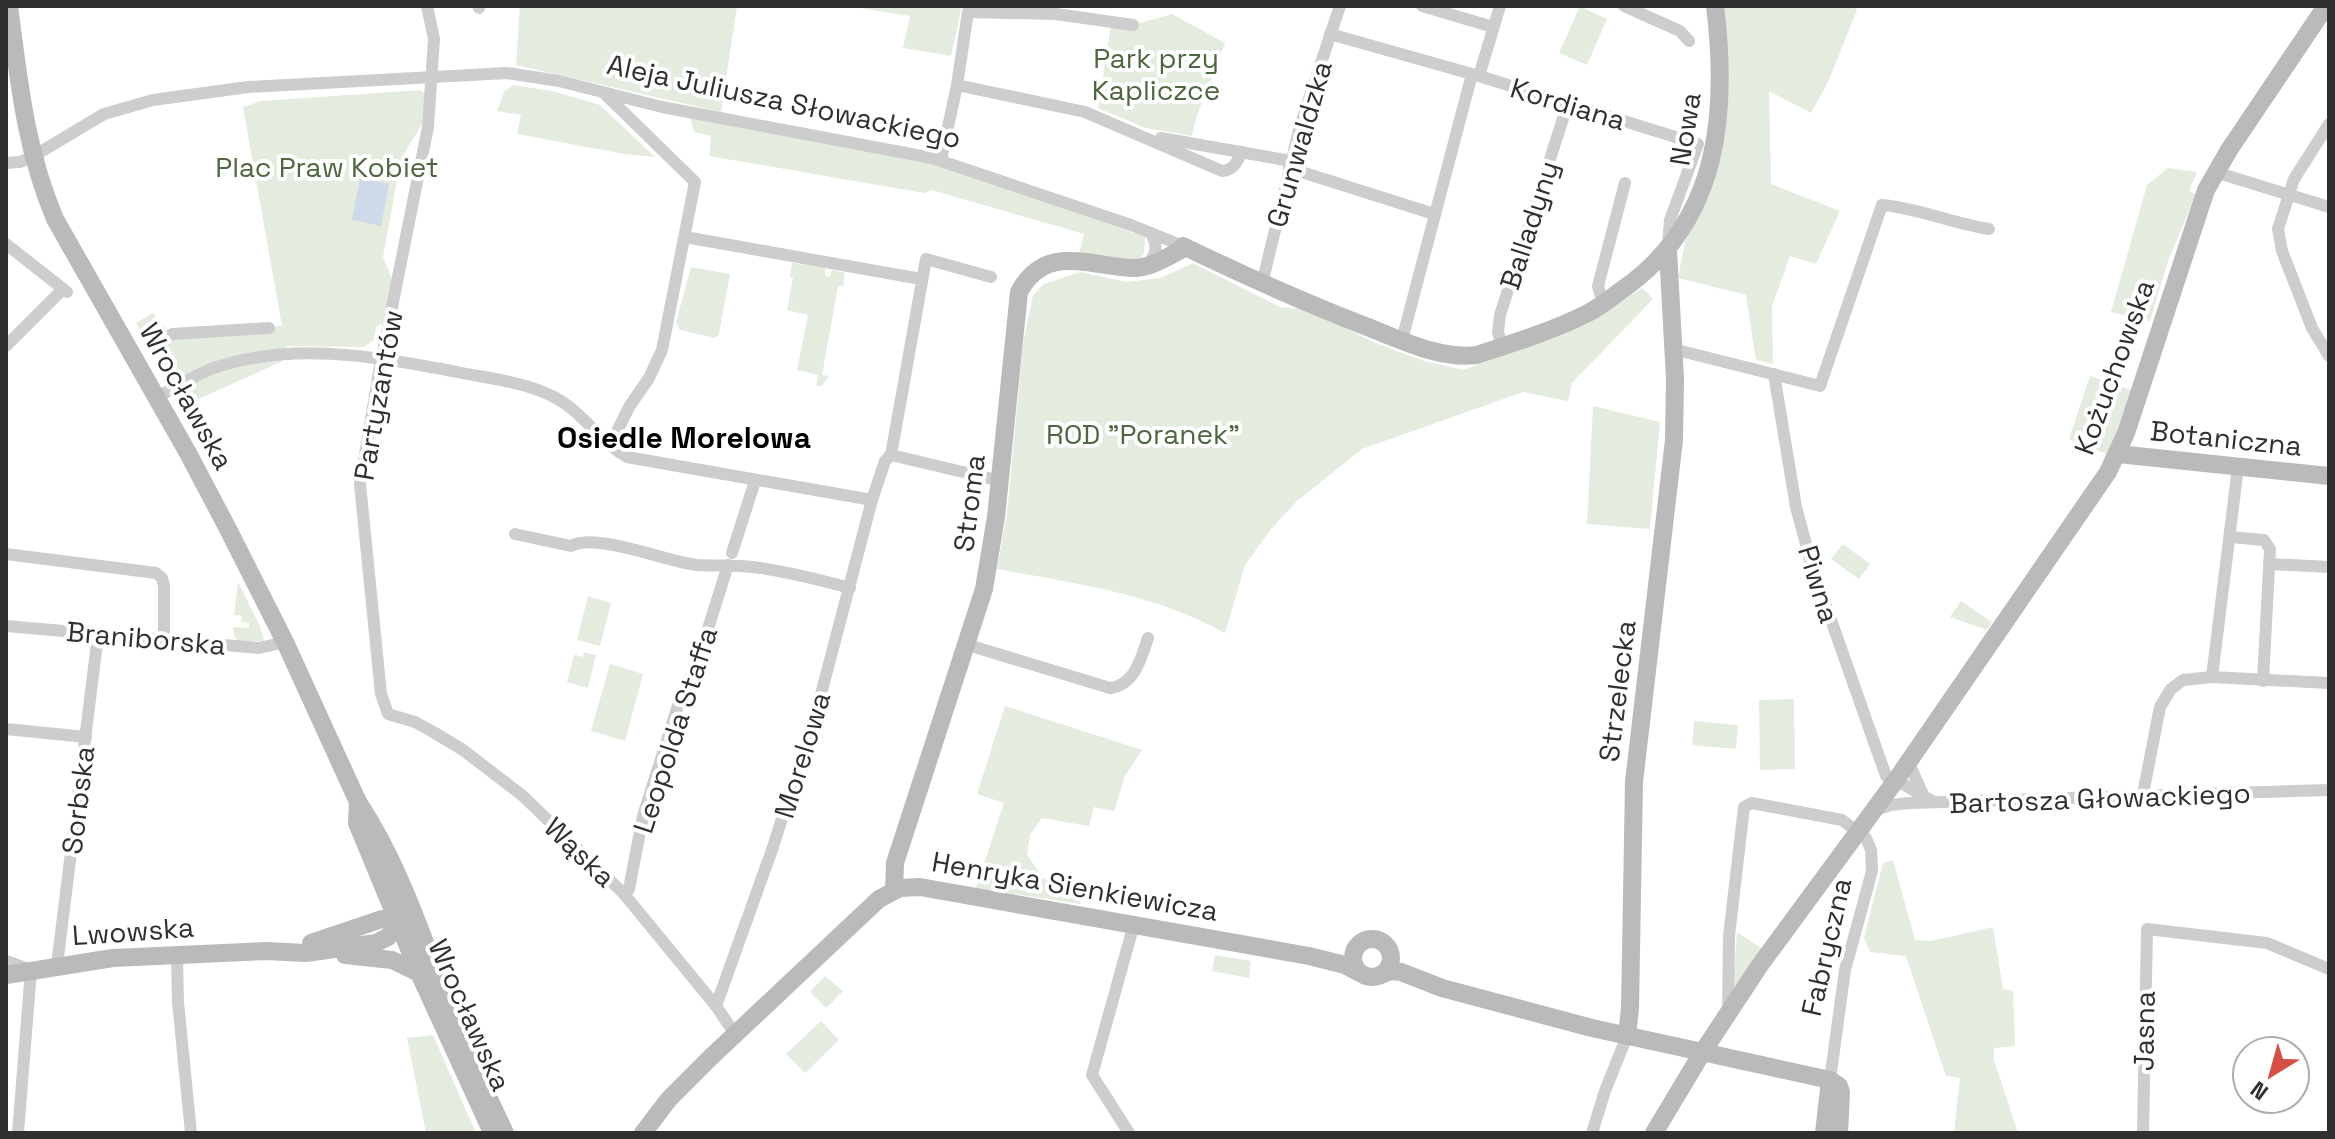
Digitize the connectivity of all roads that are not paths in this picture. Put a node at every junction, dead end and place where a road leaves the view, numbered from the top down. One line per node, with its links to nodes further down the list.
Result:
1 (9, 6): 21 (street, Wrocławska)
2 (427, 6): 14 (street, Partyzantów)
3 (1340, 6): 11 (street, Grunwaldzka)
4 (1422, 6): 10 (street)
5 (1500, 6): 10 (street)
6 (1624, 6): 12 (street)
7 (1715, 6): 35 (street, Nowa)
8 (2326, 6): 25 (street, Kożuchowska)
9 (1133, 25): 15 (street)
10 (1493, 27): 13 (street)
11 (1330, 34): 13 (street, Kordiana); 24 (street, Grunwaldzka)
12 (1689, 41)
13 (1476, 75): 17 (street, Kordiana); 29 (street)
14 (433, 77): 16 (street, Aleja Juliusza Słowackiego); 21 (street, Aleja Juliusza Słowackiego); 50 (street, Partyzantów)
15 (957, 85): 19 (street); 22 (street)
16 (600, 91): 22 (street, Aleja Juliusza Słowackiego); 32 (street)
17 (1568, 103): 35 (street, Kordiana); 47 (street, Balladyny)
18 (2329, 124): 27 (street)
19 (1154, 140): 20 (street); 20 (street)
20 (1242, 152): 24 (street)
21 (32, 157): 23 (street, Aleja Juliusza Słowackiego); 52 (street, Wrocławska)
22 (941, 160): 31 (street, Aleja Juliusza Słowackiego)
23 (6, 163)
24 (1290, 165): 29 (street); 40 (street, Grunwaldzka)
25 (2215, 172): 27 (street); 53 (street, Kożuchowska)
26 (1625, 183): 41 (street)
27 (2288, 194): 28 (street); 49 (street)
28 (2329, 207)
29 (1434, 214): 45 (street)
30 (1989, 229): 51 (street)
31 (1151, 233): 34 (street, Aleja Juliusza Słowackiego); 36 (street)
32 (685, 237): 38 (street); 54 (street)
33 (6, 244): 46 (street)
34 (1183, 246): 36 (street, Stroma); 40 (street, Aleja Juliusza Słowackiego)
35 (1668, 251): 39 (street, Aleja Juliusza Słowackiego); 42 (street, Strzelecka)
36 (1145, 267): 61 (street, Stroma)
37 (991, 277): 38 (street)
38 (921, 279): 56 (street, Morelowa)
39 (1634, 281): 41 (street, Aleja Juliusza Słowackiego); 42 (street)
40 (1262, 284): 45 (street, Aleja Juliusza Słowackiego)
41 (1603, 304): 47 (street, Aleja Juliusza Słowackiego)
42 (1671, 304): 48 (street, Strzelecka)
43 (269, 328): 44 (street)
44 (172, 334)
45 (1402, 340): 47 (street, Aleja Juliusza Słowackiego)
46 (6, 346)
47 (1502, 346)
48 (1673, 349): 51 (street); 116 (street, Strzelecka)
49 (2329, 356)
50 (382, 358): 52 (street); 54 (street); 79 (street, Partyzantów)
51 (1774, 374): 83 (street, Piwna)
52 (157, 397): 74 (street, Wrocławska)
53 (2126, 433): 55 (street, Kożuchowska); 57 (street)
54 (610, 446): 60 (street)
55 (2118, 454): 57 (street, Botaniczna); 82 (street, Kożuchowska)
56 (891, 455): 61 (street); 62 (street, Morelowa)
57 (2151, 459): 58 (street, Botaniczna)
58 (2238, 467): 59 (street, Botaniczna); 64 (street)
59 (2329, 476)
60 (755, 481): 62 (street); 66 (street, Leopolda Staffa)
61 (1001, 481): 75 (street, Stroma)
62 (872, 500): 69 (street, Morelowa)
63 (515, 534): 66 (street)
64 (2230, 537): 67 (street); 76 (street)
65 (6, 554): 73 (street)
66 (730, 559): 69 (street); 93 (street, Leopolda Staffa)
67 (2269, 564): 68 (street); 77 (street)
68 (2329, 567)
69 (850, 588): 113 (street, Morelowa)
70 (6, 626): 71 (street, Braniborska)
71 (98, 635): 73 (street, Braniborska); 81 (street, Sorbska)
72 (1148, 638): 75 (street)
73 (164, 641): 74 (street, Braniborska)
74 (285, 642): 87 (street, Wrocławska)
75 (968, 645): 92 (street, Stroma)
76 (2212, 677): 77 (street); 85 (street)
77 (2263, 681): 78 (street)
78 (2329, 683)
79 (388, 714): 93 (street, Wąska)
80 (6, 729): 81 (street)
81 (86, 737): 105 (street, Sorbska)
82 (1908, 761): 83 (street, Kożuchowska); 86 (street)
83 (1893, 784): 86 (street); 88 (street, Kożuchowska)
84 (2329, 790): 85 (street, Bartosza Głowackiego)
85 (2143, 794): 86 (street, Bartosza Głowackiego)
86 (1917, 800): 88 (street, Bartosza Głowackiego)
87 (358, 802): 90 (street, Wrocławska); 91 (street, Wrocławska)
88 (1873, 811): 89 (street, Kożuchowska)
89 (1858, 832): 114 (street, Kożuchowska); 114 (street); 118 (street, Fabryczna)
90 (379, 874): 94 (street, Wrocławska); 96 (street)
91 (399, 880): 94 (street, Wrocławska); 97 (street, Wrocławska)
92 (894, 890): 95 (street, Henryka Sienkiewicza); 115 (street, Henryka Sienkiewicza)
93 (624, 894): 113 (street, Wąska)
94 (398, 920): 96 (street, Lwowska); 97 (street, Wrocławska); 101 (street, Lwowska); 109 (street, Wrocławska)
95 (1134, 924): 103 (street, Henryka Sienkiewicza); 123 (street)
96 (353, 929): 100 (street, Lwowska)
97 (421, 931): 119 (street, Wrocławska)
98 (1357, 946): 99 (street); 103 (street, Henryka Sienkiewicza); 108 (street)
99 (1389, 950): 111 (street); 112 (street)
100 (266, 951): 101 (street, Lwowska); 102 (street, Lwowska)
101 (306, 953): 109 (street)
102 (177, 955): 105 (street, Lwowska); 121 (street)
103 (1309, 956): 108 (street, Henryka Sienkiewicza)
104 (6, 961): 107 (street)
105 (57, 965): 107 (street, Lwowska)
106 (2329, 969): 128 (street, Jasna)
107 (31, 970): 110 (street, Lwowska); 120 (street)
108 (1358, 972): 111 (street)
109 (419, 973): 119 (street, Wrocławska)
110 (6, 975)
111 (1381, 975): 112 (street)
112 (1467, 994): 116 (street)
113 (716, 1006): 115 (street, Wąska)
114 (1728, 1014): 117 (street, Kożuchowska)
115 (735, 1034): 122 (street, Henryka Sienkiewicza)
116 (1627, 1036): 117 (street); 124 (street, Strzelecka)
117 (1702, 1053): 118 (street); 125 (street, Kożuchowska)
118 (1830, 1080): 126 (street, Fabryczna); 127 (street, Fabryczna)
119 (498, 1128)
120 (18, 1133)
121 (191, 1133)
122 (643, 1133)
123 (1129, 1133)
124 (1592, 1133)
125 (1654, 1133)
126 (1824, 1133)
127 (1839, 1133)
128 (2143, 1133)

